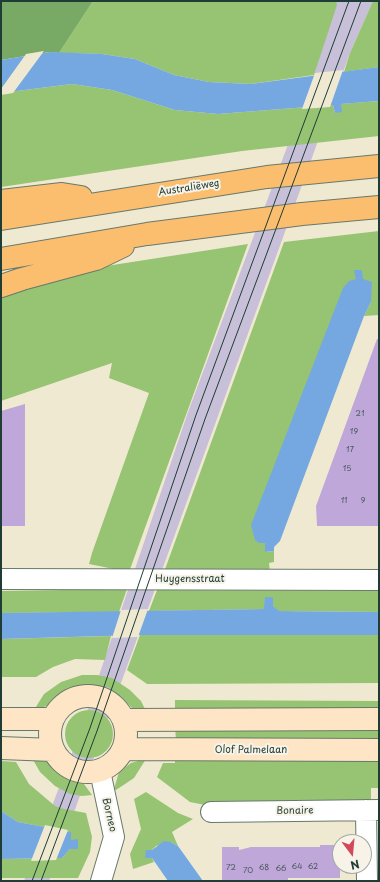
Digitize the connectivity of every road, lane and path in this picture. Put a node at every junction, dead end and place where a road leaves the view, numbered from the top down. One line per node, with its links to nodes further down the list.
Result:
1 (379, 166): 3 (main road, Australiëweg)
2 (1, 200): 3 (main road)
3 (101, 202): 5 (main road, Australiëweg)
4 (379, 207): 6 (main road)
5 (1, 219)
6 (147, 234): 7 (main road); 8 (main road)
7 (1, 259)
8 (1, 286)
9 (1, 579): 10 (street, Huygensstraat)
10 (379, 580)
11 (1, 719): 12 (street)
12 (53, 719): 14 (street); 17 (street)
13 (379, 719): 14 (street)
14 (124, 720): 16 (street)
15 (1, 748): 17 (street)
16 (124, 749): 18 (street, Olof Palmelaan); 19 (street)
17 (53, 750): 19 (street)
18 (379, 750)
19 (100, 771): 22 (street, Borneo)
20 (372, 810): 21 (street, Bonaire); 23 (street)
21 (211, 812)
22 (101, 881)
23 (367, 881)

